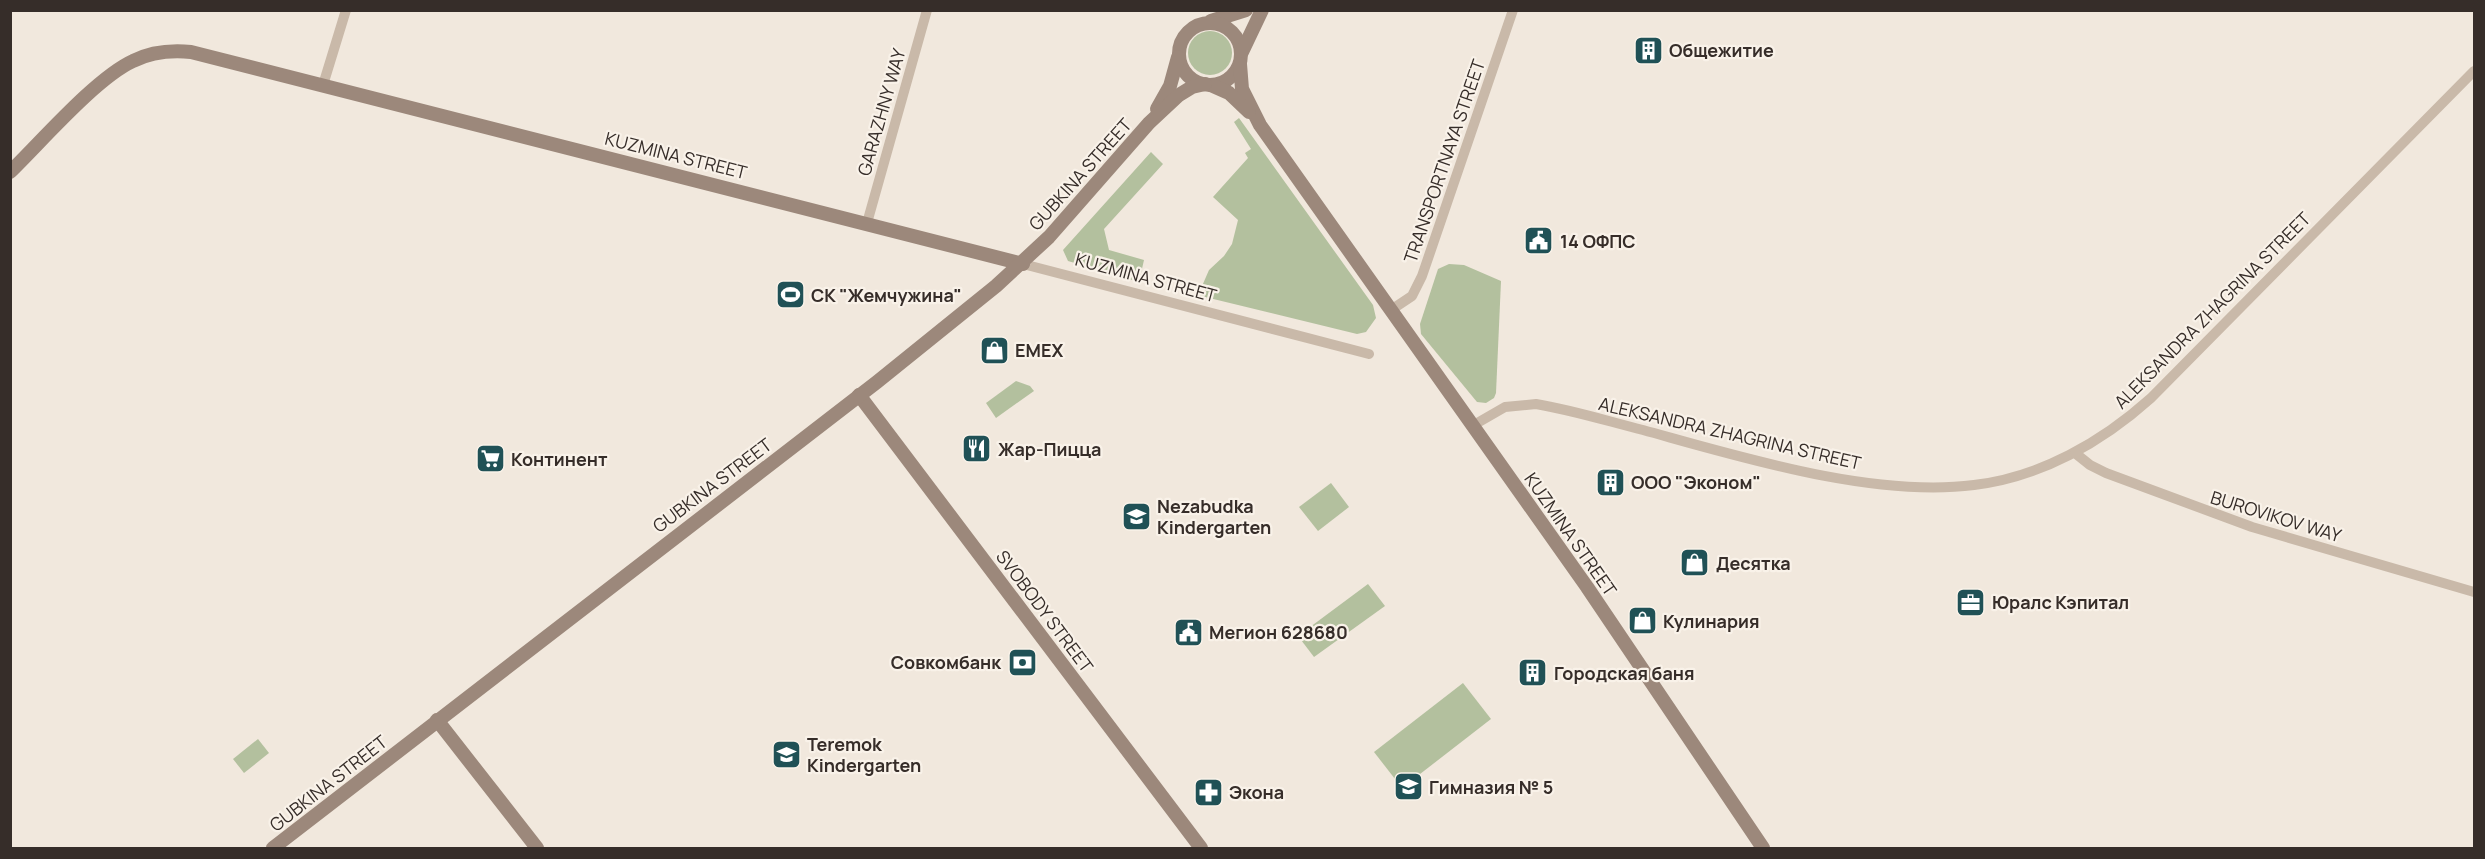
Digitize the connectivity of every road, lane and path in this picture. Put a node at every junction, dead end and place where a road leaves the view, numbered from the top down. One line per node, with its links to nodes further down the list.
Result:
1 (345, 10): 10 (street)
2 (927, 10): 15 (street, GARAZHNY WAY)
3 (1246, 10): 6 (main road)
4 (1262, 10): 8 (main road)
5 (1513, 10): 17 (street, TRANSPORTNAYA STREET)
6 (1202, 23): 7 (main road); 8 (main road)
7 (1179, 52): 11 (main road); 12 (main road)
8 (1241, 59): 11 (main road); 13 (main road)
9 (2475, 71): 21 (street, ALEKSANDRA ZHAGRINA STREET)
10 (323, 85): 14 (main road, KUZMINA STREET); 15 (main road, KUZMINA STREET)
11 (1208, 85): 12 (main road); 13 (main road)
12 (1149, 123): 16 (main road, GUBKINA STREET)
13 (1260, 125): 17 (main road, KUZMINA STREET)
14 (10, 172)
15 (867, 224): 16 (main road, KUZMINA STREET)
16 (1023, 264): 18 (street, KUZMINA STREET); 19 (main road, GUBKINA STREET)
17 (1391, 310): 20 (main road, KUZMINA STREET)
18 (1369, 354)
19 (860, 395): 23 (main road, GUBKINA STREET); 27 (main road, SVOBODY STREET)
20 (1472, 426): 21 (street, ALEKSANDRA ZHAGRINA STREET); 24 (main road, KUZMINA STREET)
21 (2075, 453): 22 (street, BUROVIKOV WAY)
22 (2475, 592)
23 (437, 720): 25 (main road, GUBKINA STREET); 26 (main road)
24 (1763, 848)
25 (273, 849)
26 (537, 849)
27 (1201, 849)

